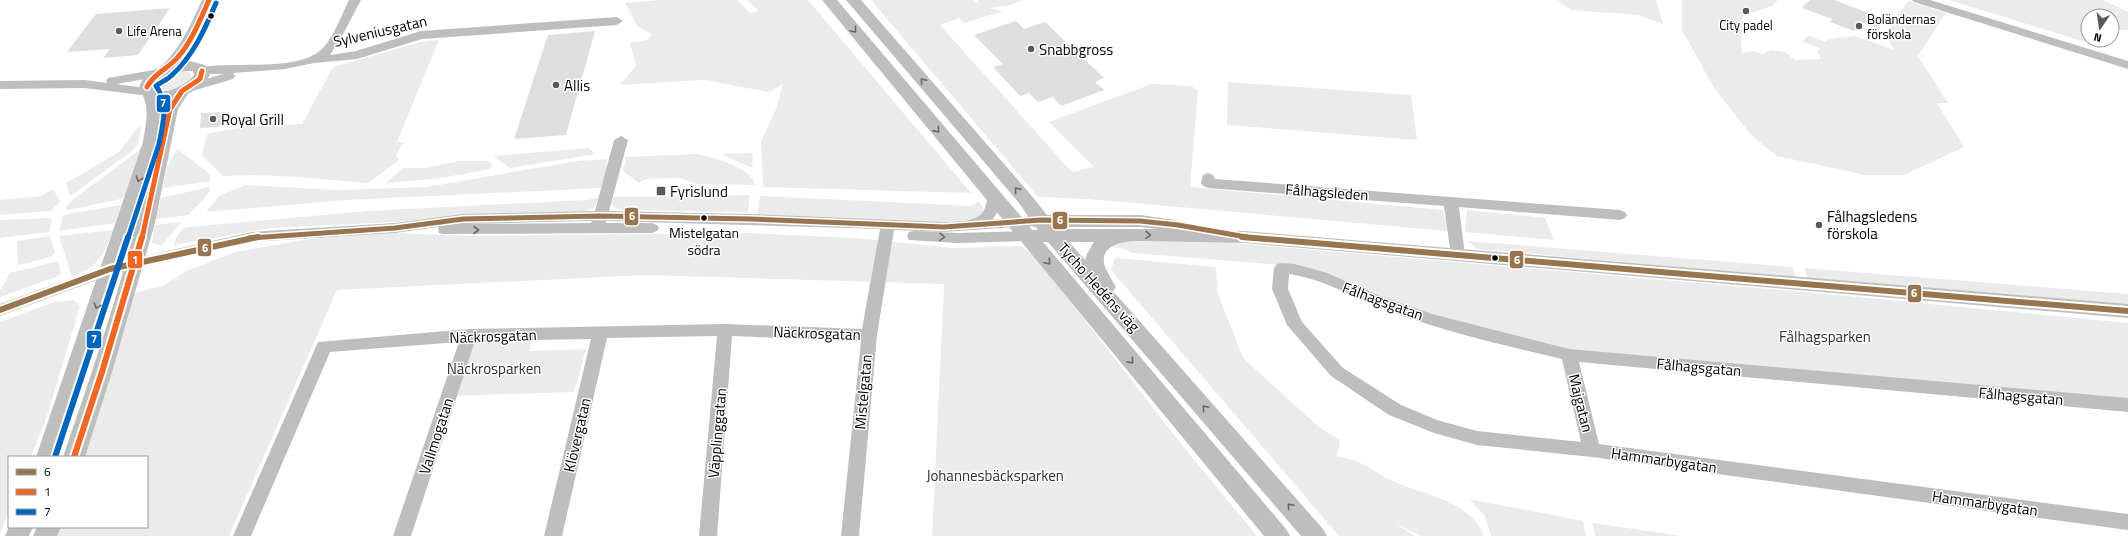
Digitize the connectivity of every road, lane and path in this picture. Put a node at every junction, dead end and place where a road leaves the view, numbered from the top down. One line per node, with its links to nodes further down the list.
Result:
1 (209, 0): 7 (main road)
2 (356, 0): 8 (street, Sylveniusgatan)
3 (829, 0): 19 (main road, Tycho Hedéns väg, one-way to 19)
4 (853, 0): 24 (main road, Tycho Hedéns väg, one-way to 4)
5 (1918, 0): 9 (street)
6 (617, 21): 8 (street, Sylveniusgatan)
7 (195, 32): 11 (main road); 12 (main road)
8 (316, 60): 10 (street, Sylveniusgatan)
9 (2128, 65)
10 (261, 67): 11 (street, Sylveniusgatan); 15 (street, Sylveniusgatan)
11 (198, 69): 12 (main road); 15 (main road)
12 (162, 72): 13 (street); 16 (main road)
13 (85, 84): 14 (street); 16 (street)
14 (0, 85)
15 (185, 90): 16 (main road); 30 (main road)
16 (150, 93): 32 (main road, one-way to 32)
17 (621, 140): 22 (street)
18 (1208, 178): 20 (street, Fålhagsleden)
19 (994, 198): 23 (street); 25 (main road, Tycho Hedéns väg)
20 (1450, 202): 21 (street, Fålhagsleden); 29 (street)
21 (1620, 215)
22 (599, 222): 26 (street); 30 (street)
23 (968, 225): 25 (street); 26 (street)
24 (1046, 228): 25 (main road); 27 (main road); 28 (main road); 33 (main road, Tycho Hedéns väg)
25 (1020, 229): 26 (street, one-way to 25); 51 (main road, Tycho Hedéns väg, one-way to 51)
26 (887, 230): 39 (street, Mistelgatan)
27 (1119, 235): 28 (main road, one-way to 28); 33 (main road)
28 (1244, 237): 29 (main road)
29 (1458, 255): 35 (main road)
30 (136, 263): 32 (street); 44 (main road)
31 (1282, 268): 40 (street, Fålhagsgatan); 42 (street, Hammarbygatan)
32 (110, 270): 34 (street); 43 (main road, one-way to 43)
33 (1117, 308): 52 (main road, Tycho Hedéns väg, one-way to 33)
34 (0, 310)
35 (2128, 311)
36 (725, 330): 37 (street, Näckrosgatan); 39 (street, Näckrosgatan); 49 (street, Väpplinggatan)
37 (600, 333): 38 (street, Näckrosgatan); 48 (street, Klövergatan)
38 (469, 335): 46 (street, Näckrosgatan); 47 (street, Vallmogatan)
39 (869, 335): 50 (street, Mistelgatan)
40 (1569, 355): 41 (street, Fålhagsgatan); 42 (street, Majgatan)
41 (2128, 405)
42 (1592, 450): 45 (street, Hammarbygatan)
43 (47, 456)
44 (74, 456)
45 (2128, 522)
46 (242, 536)
47 (402, 536)
48 (553, 536)
49 (708, 536)
50 (850, 536)
51 (1278, 536)
52 (1315, 536)

